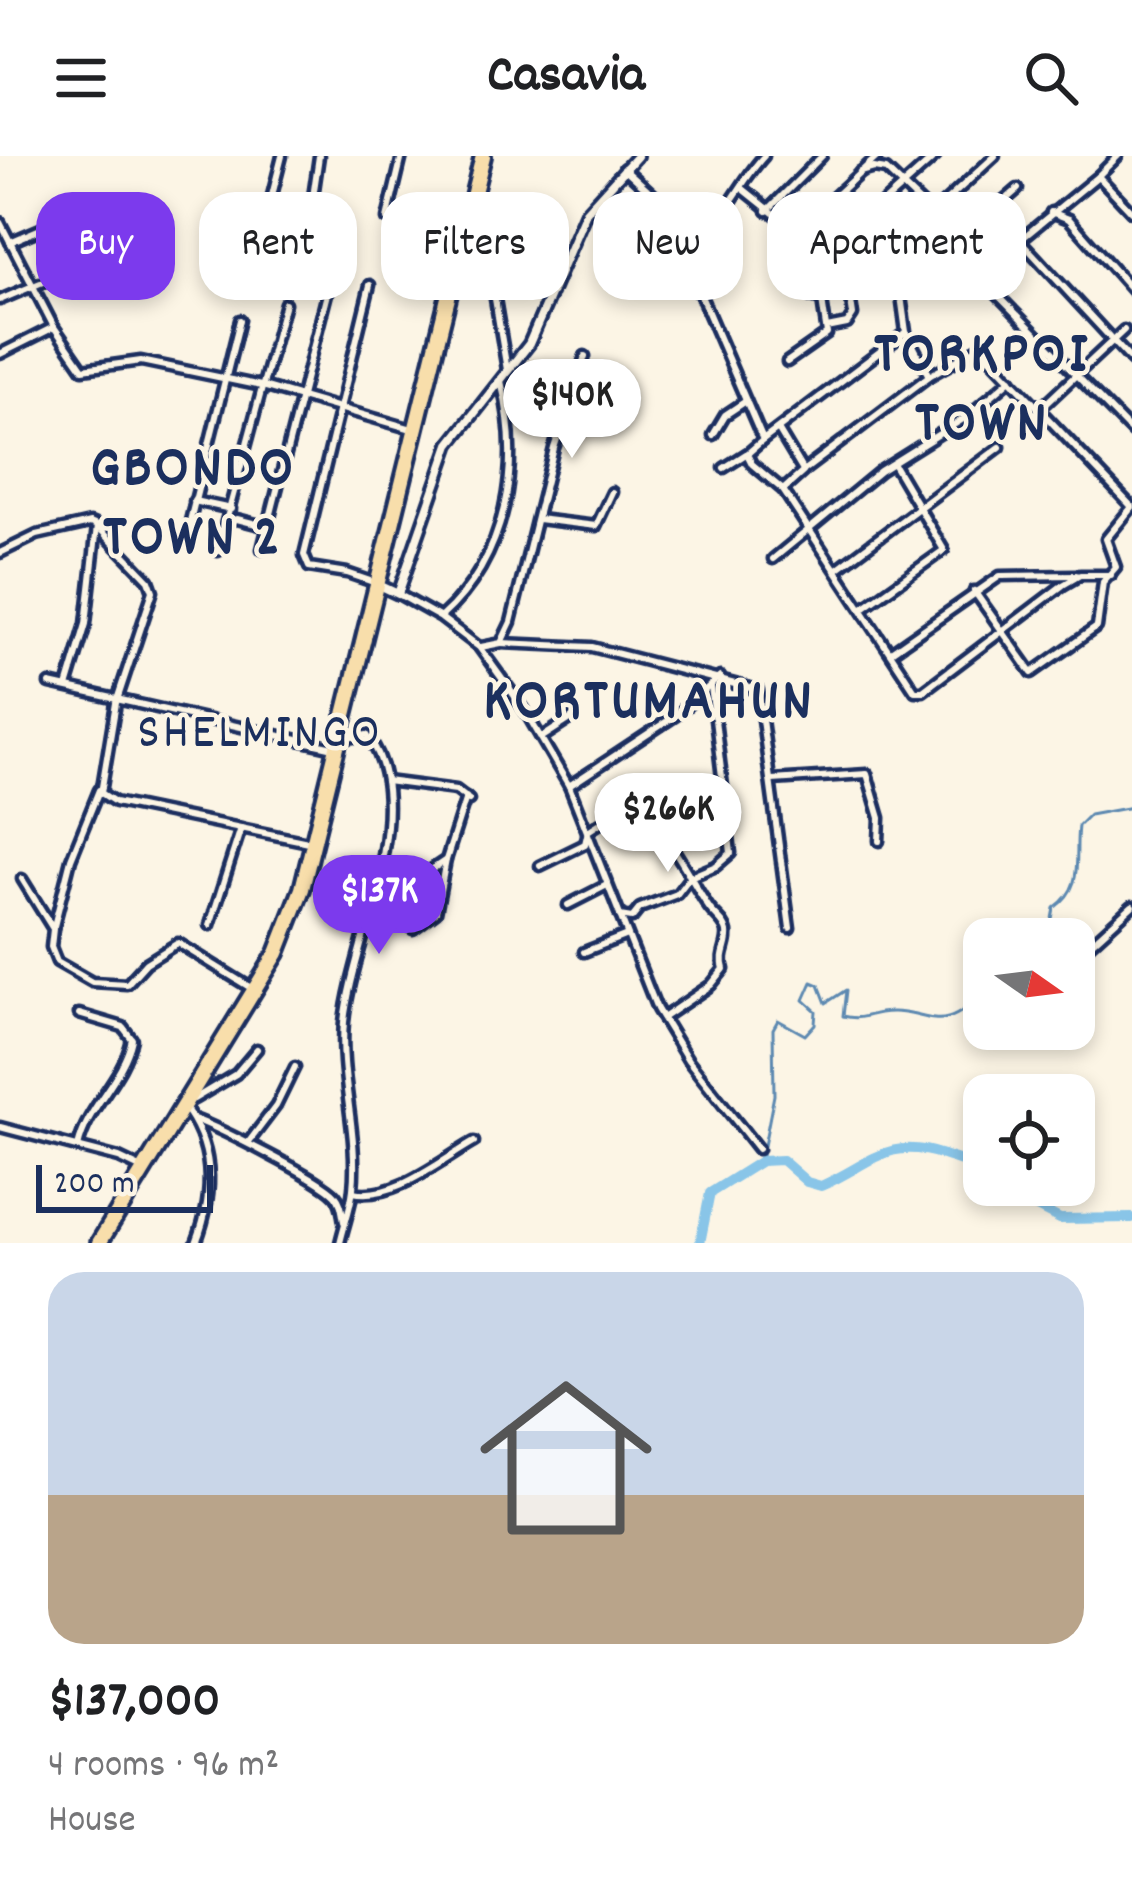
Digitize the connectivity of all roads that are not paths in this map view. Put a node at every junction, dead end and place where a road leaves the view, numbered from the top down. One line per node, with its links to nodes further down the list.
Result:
1 (282, 156): 18 (street)
2 (320, 156): 19 (street)
3 (402, 156): 20 (street)
4 (483, 156): 21 (highway)
5 (637, 156): 12 (street)
6 (764, 156): 16 (street)
7 (822, 156): 24 (street)
8 (878, 156): 13 (street)
9 (936, 156): 15 (street)
10 (995, 156): 28 (street)
11 (1118, 156): 14 (street)
12 (624, 168): 22 (street); 63 (street)
13 (860, 172): 15 (street); 25 (street)
14 (1098, 176): 31 (street); 32 (street)
15 (902, 186): 26 (street); 27 (street)
16 (742, 188): 23 (street); 30 (street)
17 (1018, 189): 29 (street)
18 (273, 192)
19 (314, 192)
20 (393, 192)
21 (474, 192)
22 (650, 192)
23 (739, 192)
24 (786, 192)
25 (837, 192)
26 (895, 192)
27 (908, 192)
28 (956, 192)
29 (1015, 192)
30 (767, 211)
31 (1051, 212): 35 (street); 41 (street)
32 (1132, 212)
33 (0, 222): 36 (street)
34 (36, 231): 36 (street)
35 (1026, 233)
36 (10, 242): 40 (street)
37 (1026, 247): 57 (street)
38 (36, 284): 40 (street)
39 (370, 285): 71 (street)
40 (32, 286): 42 (street); 53 (street)
41 (1132, 290)
42 (0, 300)
43 (326, 300): 68 (street)
44 (448, 300): 72 (highway)
45 (495, 300): 63 (street)
46 (703, 300): 69 (street)
47 (822, 300): 54 (street)
48 (850, 300): 54 (street)
49 (902, 300): 56 (street)
50 (1007, 300): 62 (street)
51 (285, 303): 67 (street)
52 (240, 320): 65 (street)
53 (54, 327): 58 (street); 65 (street)
54 (826, 328): 61 (street)
55 (1124, 330): 57 (street)
56 (906, 332): 64 (street); 73 (street)
57 (1112, 340): 60 (street); 62 (street)
58 (0, 354)
59 (585, 356): 88 (street)
60 (1132, 361)
61 (787, 362)
62 (1076, 370): 70 (street); 74 (street)
63 (503, 374): 103 (street); 105 (street)
64 (929, 376): 66 (street); 81 (street)
65 (224, 379): 67 (street); 84 (street)
66 (1011, 379): 70 (street); 79 (street)
67 (266, 387): 68 (street); 87 (street)
68 (302, 397): 71 (street); 91 (street)
69 (746, 401): 75 (street); 76 (street)
70 (1041, 408): 86 (street)
71 (339, 409): 72 (street); 101 (street)
72 (416, 430): 101 (highway)
73 (779, 431): 76 (street); 81 (street)
74 (1132, 432)
75 (713, 435)
76 (763, 440): 78 (street)
77 (1000, 446): 85 (street)
78 (747, 454): 80 (street); 82 (street)
79 (894, 465): 85 (street); 92 (street)
80 (724, 468)
81 (803, 471): 82 (street)
82 (783, 490): 92 (street)
83 (612, 492): 88 (street)
84 (194, 501): 87 (street); 93 (street)
85 (918, 507): 98 (street); 104 (street)
86 (1132, 507): 100 (street)
87 (231, 509): 89 (street)
88 (538, 519): 107 (street)
89 (228, 521): 91 (street); 95 (street)
90 (98, 526): 96 (street); 113 (street); 114 (street)
91 (268, 527): 94 (street)
92 (810, 528): 97 (street); 98 (street)
93 (187, 533)
94 (262, 549)
95 (218, 551)
96 (0, 553)
97 (773, 559)
98 (837, 569): 104 (street)
99 (1080, 575): 100 (street); 102 (street); 106 (street)
100 (1111, 575): 106 (street)
101 (380, 585): 103 (street); 117 (highway)
102 (974, 591): 106 (street); 109 (street)
103 (398, 594): 105 (street)
104 (863, 608): 109 (street)
105 (441, 618): 108 (street)
106 (1000, 629): 109 (street)
107 (501, 643): 108 (street); 110 (street)
108 (478, 647): 116 (street)
109 (890, 652)
110 (720, 677): 112 (street); 118 (street)
111 (50, 685): 113 (street)
112 (711, 686): 120 (street); 129 (street)
113 (66, 688): 114 (street)
114 (121, 697): 117 (street); 121 (street)
115 (574, 716): 116 (street)
116 (541, 738): 120 (street)
117 (339, 744): 119 (street); 125 (highway)
118 (772, 780): 124 (street); 136 (street)
119 (386, 781): 126 (street); 155 (street)
120 (569, 786): 123 (street)
121 (99, 790): 122 (street); 137 (street)
122 (241, 828): 125 (street); 135 (street)
123 (588, 831): 127 (street); 129 (street); 131 (street)
124 (879, 841)
125 (315, 843): 142 (highway)
126 (446, 860): 128 (street); 138 (street)
127 (540, 866)
128 (431, 870)
129 (690, 877): 134 (street); 144 (street)
130 (22, 879): 137 (street)
131 (608, 885): 132 (street); 134 (street)
132 (568, 905)
133 (1132, 907): 140 (street)
134 (619, 916): 139 (street)
135 (210, 925)
136 (790, 928)
137 (53, 929): 142 (street)
138 (413, 929)
139 (627, 935): 141 (street); 144 (street)
140 (1095, 939)
141 (584, 952)
142 (254, 990): 147 (highway)
143 (79, 1014): 152 (street)
144 (664, 1017): 153 (street)
145 (257, 1048): 147 (street)
146 (295, 1066): 151 (street)
147 (183, 1105): 148 (street); 154 (highway)
148 (194, 1119): 151 (street); 158 (street)
149 (0, 1127): 152 (street)
150 (474, 1142): 155 (street)
151 (248, 1143): 156 (street)
152 (78, 1148): 154 (street)
153 (758, 1149)
154 (143, 1170): 157 (highway)
155 (353, 1192): 156 (street)
156 (344, 1225): 159 (street)
157 (99, 1243)
158 (196, 1243)
159 (340, 1243)

